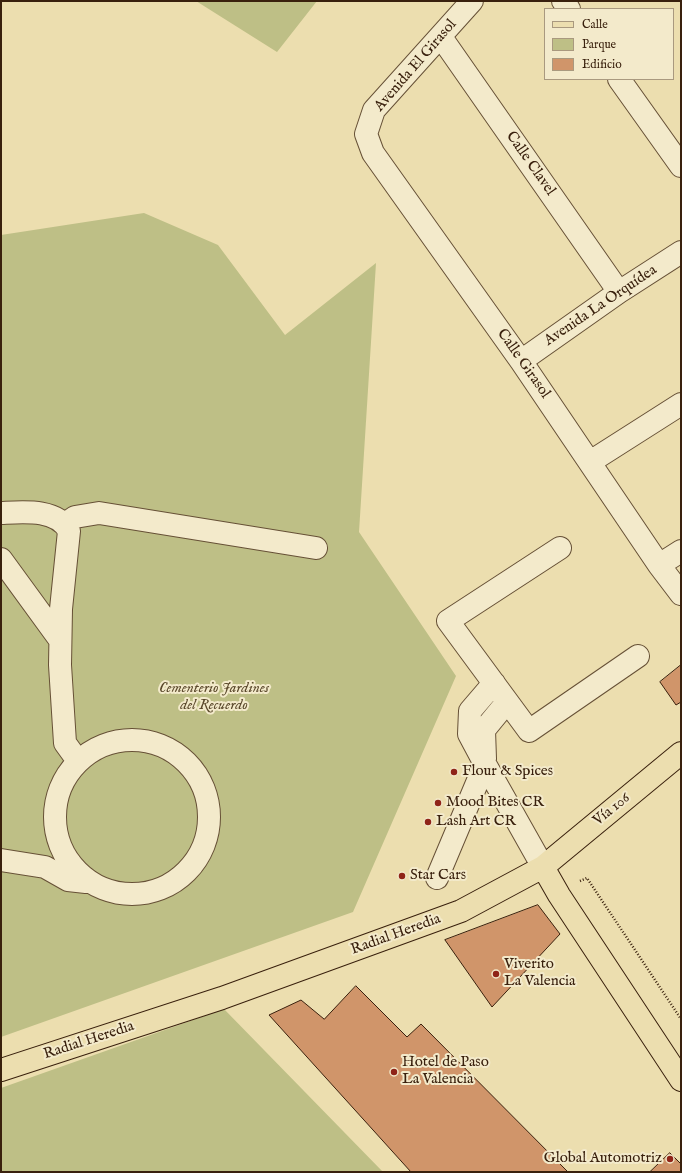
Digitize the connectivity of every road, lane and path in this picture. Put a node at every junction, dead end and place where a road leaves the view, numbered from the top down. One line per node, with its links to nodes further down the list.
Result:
1 (472, 1): 2 (street, Avenida El Girasol)
2 (441, 36): 4 (street, Avenida El Girasol); 7 (street, Calle Clavel)
3 (620, 80): 5 (street)
4 (366, 134): 8 (street, Calle Girasol)
5 (681, 166)
6 (681, 252): 7 (street, Avenida La Orquídea)
7 (619, 292): 8 (street, Avenida La Orquídea)
8 (520, 361): 10 (street, Calle Girasol)
9 (681, 404): 10 (street)
10 (590, 462): 17 (street, Calle Girasol)
11 (1, 513): 12 (street)
12 (65, 524): 13 (street); 19 (street)
13 (316, 548)
14 (560, 548): 21 (street)
15 (681, 551): 17 (street)
16 (1, 559): 19 (street)
17 (659, 565): 18 (street, Calle Girasol)
18 (681, 594)
19 (60, 640): 24 (street)
20 (638, 656): 22 (street)
21 (494, 683): 22 (street); 25 (street)
22 (507, 702): 25 (street)
23 (681, 753): 27 (main road, Vía 106)
24 (78, 761): 30 (street); 30 (street)
25 (485, 764): 27 (street); 28 (street)
26 (1, 860): 30 (street)
27 (543, 867): 31 (main road, Radial Heredia); 34 (main road)
28 (437, 878)
29 (580, 881): 32 (path)
30 (88, 882)
31 (207, 1002): 33 (main road, Radial Heredia); 35 (main road)
32 (681, 1019)
33 (1, 1070)
34 (681, 1080)
35 (1, 1082)

